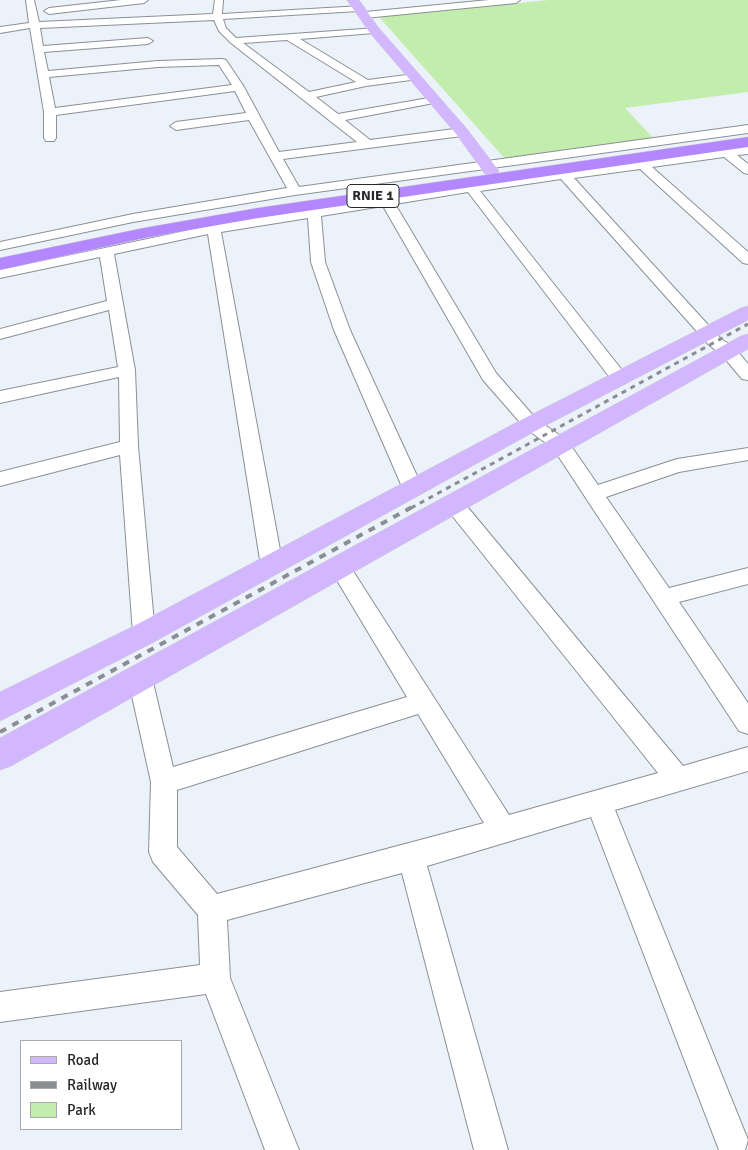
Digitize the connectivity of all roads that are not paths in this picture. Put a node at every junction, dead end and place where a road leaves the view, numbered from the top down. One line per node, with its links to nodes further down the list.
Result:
1 (30, 0): 9 (street)
2 (144, 0): 9 (street)
3 (219, 0): 10 (street)
4 (424, 0): 7 (street)
5 (516, 0): 6 (street)
6 (488, 1): 7 (street)
7 (431, 7): 8 (street)
8 (359, 8): 10 (street); 14 (main road)
9 (34, 12): 12 (street)
10 (217, 17): 11 (street); 16 (street)
11 (144, 19): 12 (street); 18 (street)
12 (34, 25): 13 (street); 17 (street)
13 (0, 30)
14 (374, 30): 15 (street); 21 (main road)
15 (288, 36): 16 (street); 22 (street)
16 (234, 41): 24 (street)
17 (39, 49): 18 (street); 20 (street)
18 (153, 52): 19 (street); 23 (street)
19 (113, 69): 20 (street); 25 (street)
20 (42, 75): 27 (street)
21 (414, 77): 22 (street); 26 (main road)
22 (366, 84): 24 (street)
23 (239, 87): 25 (street); 28 (street)
24 (306, 96): 29 (street)
25 (144, 98): 27 (street)
26 (434, 100): 29 (street); 32 (main road)
27 (50, 112): 34 (street)
28 (252, 116): 30 (street); 39 (street)
29 (336, 118): 36 (street)
30 (176, 126)
31 (748, 129): 41 (street)
32 (462, 132): 36 (street); 41 (main road)
33 (748, 136): 41 (highway, RNIE 1)
34 (50, 138)
35 (748, 142): 53 (highway, RNIE 1)
36 (367, 144): 39 (street)
37 (748, 150): 38 (street)
38 (726, 153): 40 (street); 42 (street)
39 (276, 156): 45 (street)
40 (643, 165): 43 (street); 52 (street)
41 (489, 168): 45 (street); 51 (highway, RNIE 1)
42 (748, 170)
43 (565, 176): 44 (street); 57 (street)
44 (471, 188): 46 (street); 62 (street)
45 (295, 191): 49 (street)
46 (387, 202): 47 (street); 64 (street)
47 (314, 213): 48 (street); 69 (street)
48 (214, 229): 50 (street); 72 (street)
49 (0, 246)
50 (106, 251): 54 (street); 55 (street)
51 (0, 255)
52 (748, 260)
53 (0, 264)
54 (0, 274)
55 (115, 304): 58 (street); 60 (street)
56 (748, 312): 57 (main road)
57 (706, 332): 59 (street); 62 (main road)
58 (0, 334)
59 (738, 346): 61 (street); 65 (main road)
60 (127, 370): 63 (street); 66 (street)
61 (748, 375)
62 (620, 379): 64 (main road)
63 (0, 397)
64 (530, 424): 65 (street); 69 (main road)
65 (560, 444): 70 (street); 71 (main road)
66 (129, 446): 68 (street); 76 (street)
67 (748, 454): 70 (street)
68 (0, 479)
69 (413, 490): 72 (main road)
70 (593, 494): 75 (street)
71 (453, 503): 73 (main road); 83 (street)
72 (272, 566): 76 (main road)
73 (339, 566): 77 (main road); 78 (street)
74 (748, 576): 75 (street)
75 (663, 598): 80 (street)
76 (144, 634): 79 (main road)
77 (140, 678): 81 (main road); 84 (street)
78 (424, 702): 84 (street); 86 (street)
79 (0, 707)
80 (748, 723)
81 (0, 755)
82 (748, 759): 83 (street)
83 (679, 780): 85 (street)
84 (164, 782): 88 (street)
85 (599, 803): 86 (street); 91 (street)
86 (504, 830): 87 (street)
87 (411, 857): 88 (street); 93 (street)
88 (212, 910): 89 (street)
89 (215, 978): 90 (street); 92 (street)
90 (0, 1007)
91 (732, 1142)
92 (282, 1150)
93 (491, 1150)

